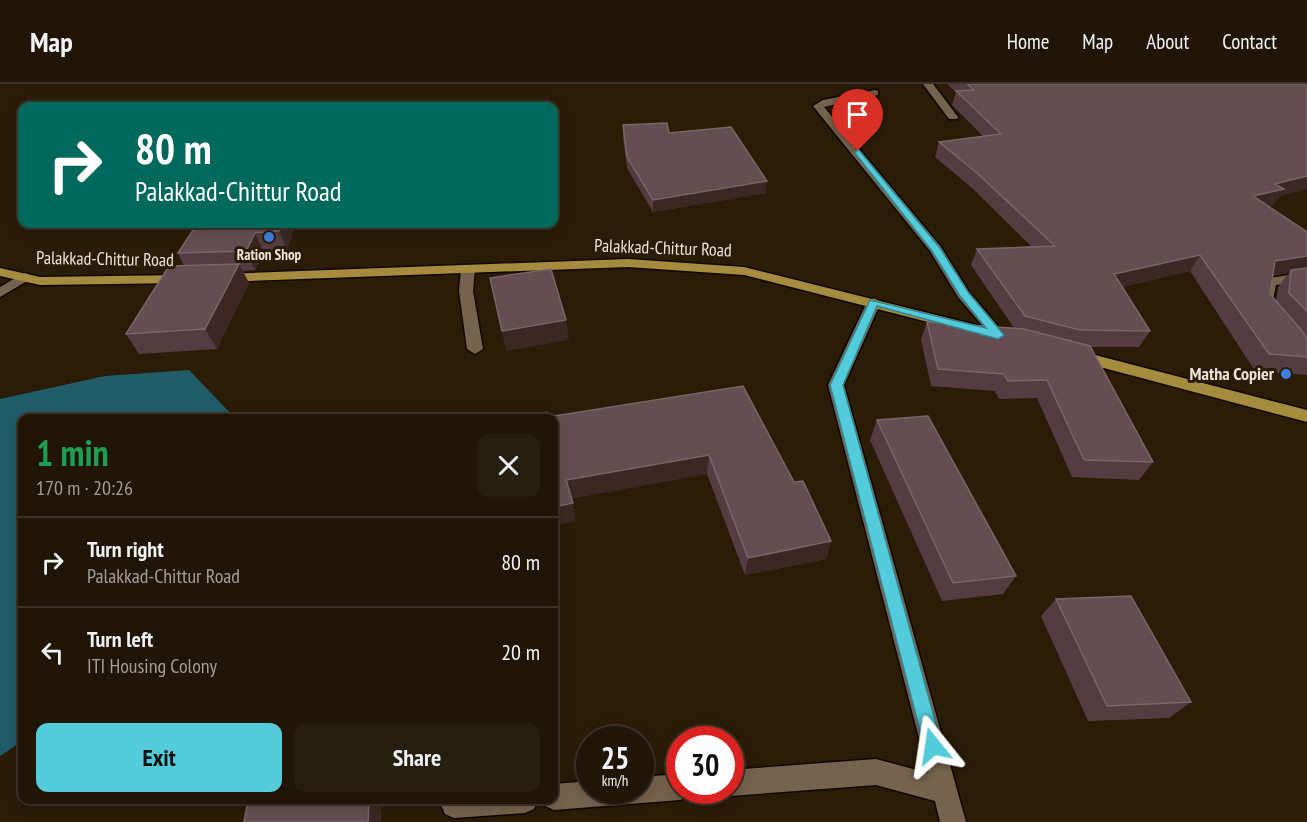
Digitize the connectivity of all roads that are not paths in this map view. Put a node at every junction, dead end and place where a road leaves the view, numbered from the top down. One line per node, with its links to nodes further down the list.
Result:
1 (928, 84): 3 (street)
2 (875, 93): 11 (street)
3 (953, 117)
4 (468, 269): 7 (main road, Palakkad-Chittur Road); 9 (main road, Palakkad-Chittur Road); 12 (street)
5 (0, 272): 7 (main road, Palakkad-Chittur Road)
6 (1307, 276): 10 (street)
7 (24, 277): 8 (street)
8 (0, 293)
9 (874, 302): 11 (main road, Palakkad-Chittur Road); 16 (street)
10 (1270, 315)
11 (1004, 336)
12 (476, 349)
13 (1067, 353): 14 (main road)
14 (1307, 416)
15 (744, 782): 16 (street)
16 (945, 791): 21 (street)
17 (576, 795): 18 (street)
18 (558, 797)
19 (468, 804): 20 (street)
20 (454, 805)
21 (952, 822)

